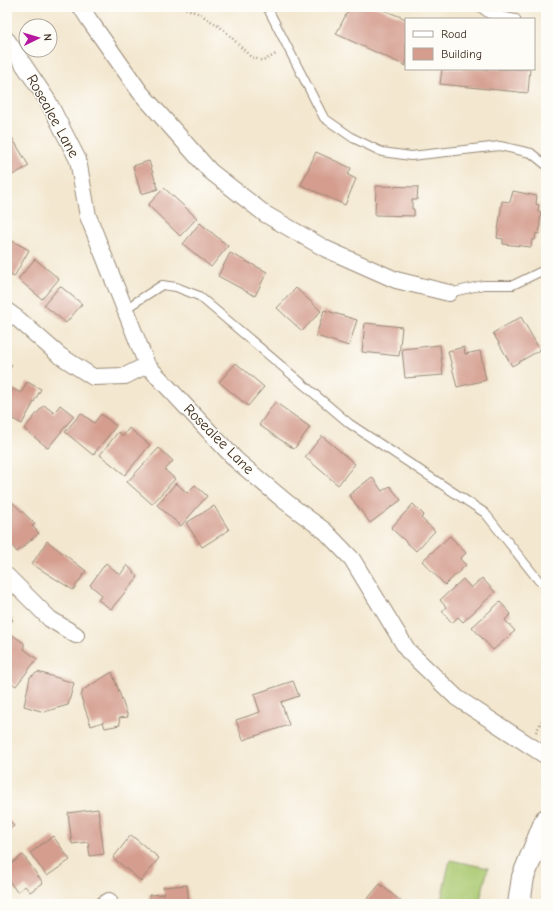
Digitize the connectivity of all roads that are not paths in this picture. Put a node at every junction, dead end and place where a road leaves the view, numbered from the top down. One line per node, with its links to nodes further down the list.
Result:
1 (81, 7): 8 (street)
2 (267, 7): 6 (lane)
3 (480, 7): 4 (lane)
4 (511, 18)
5 (7, 40): 9 (street, Rosealee Lane)
6 (546, 165)
7 (546, 269): 8 (lane)
8 (449, 293)
9 (125, 309): 11 (street, Rosealee Lane); 13 (lane)
10 (7, 311): 11 (street)
11 (147, 365): 15 (street, Rosealee Lane)
12 (7, 576): 14 (street)
13 (539, 581)
14 (76, 635)
15 (546, 756)
16 (546, 820): 17 (street)
17 (519, 904)

